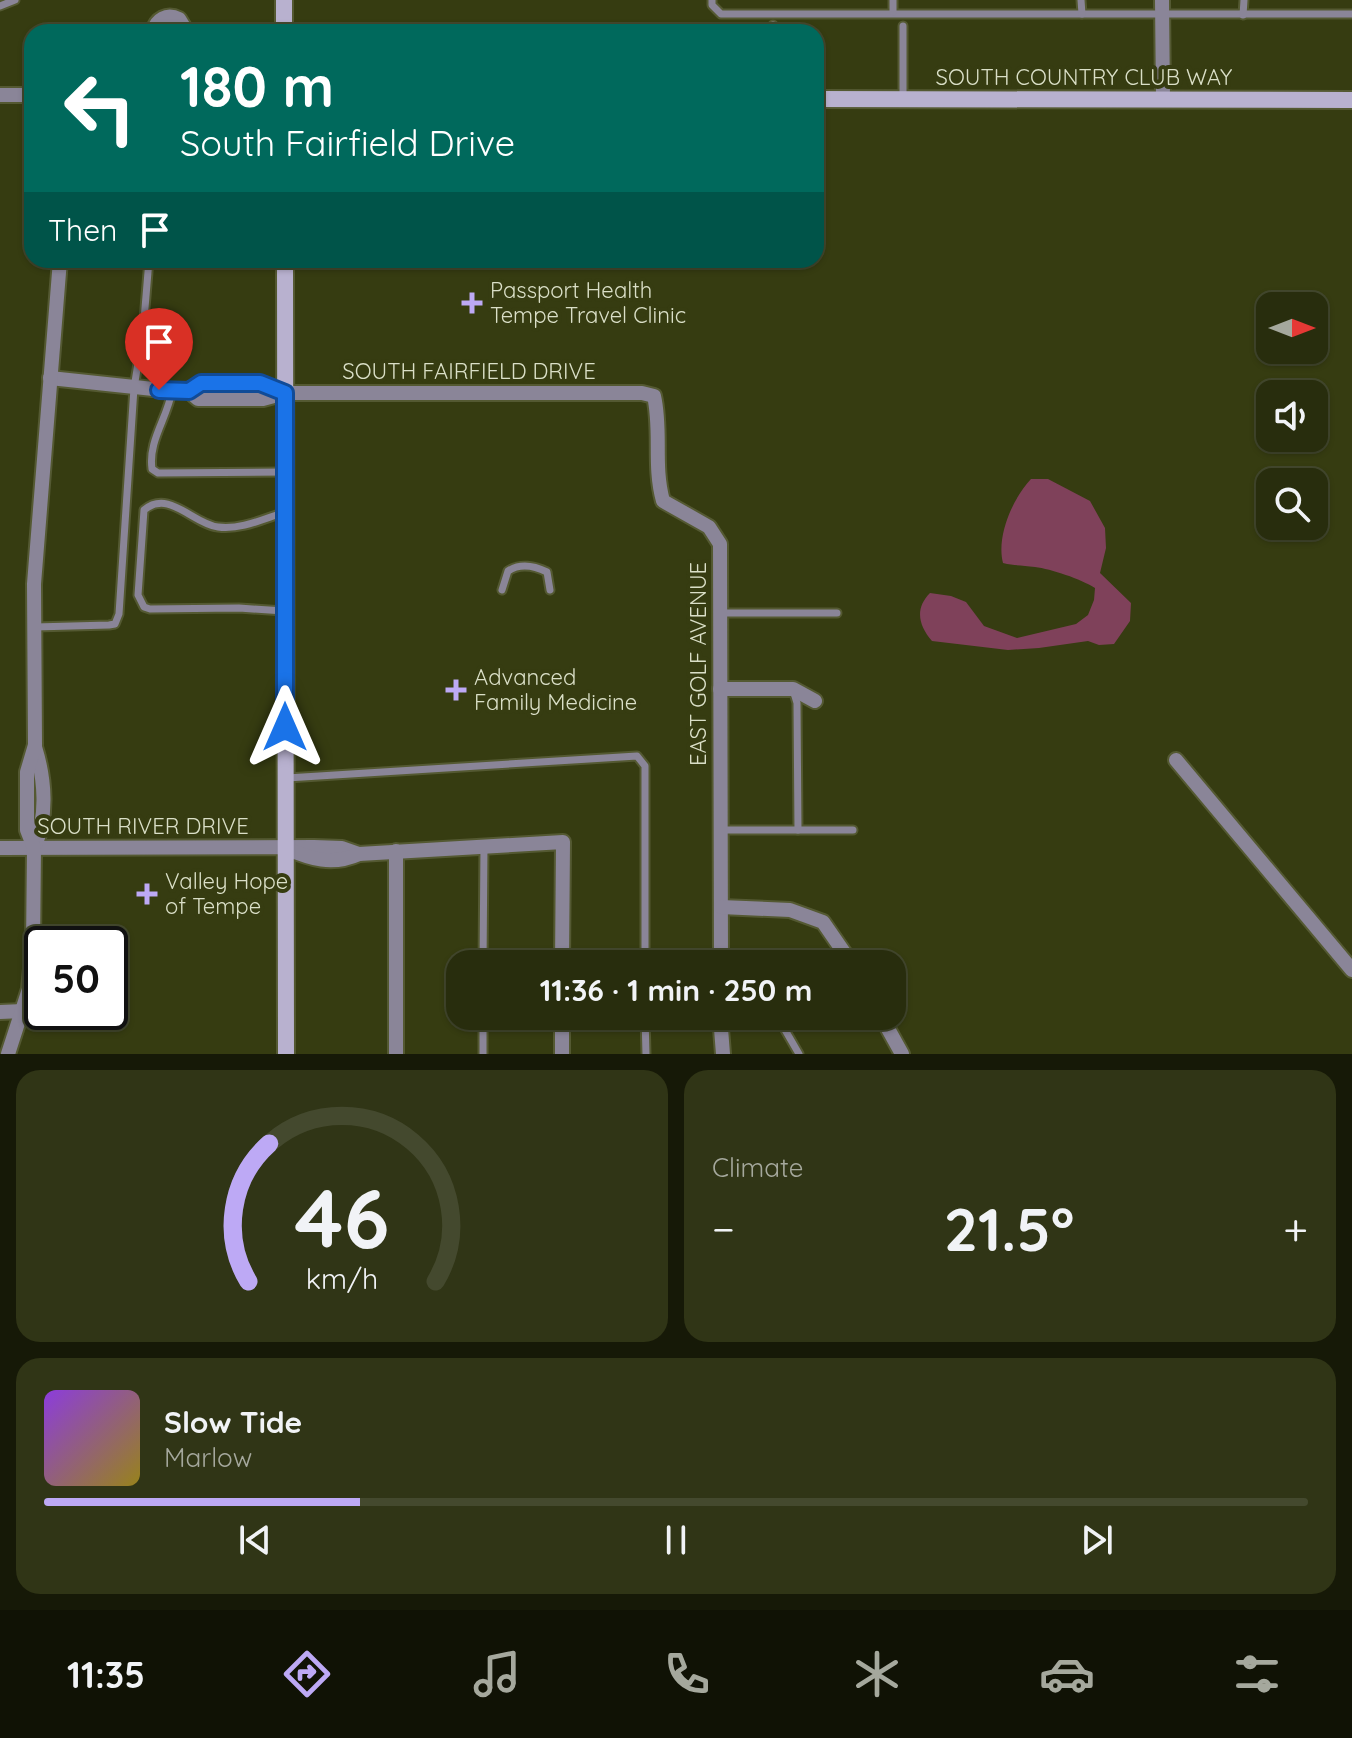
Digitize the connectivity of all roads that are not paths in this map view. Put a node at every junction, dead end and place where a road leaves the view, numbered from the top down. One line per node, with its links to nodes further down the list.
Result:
1 (15, 0): 7 (lane)
2 (284, 0): 15 (main road)
3 (712, 0): 9 (lane)
4 (893, 0): 9 (lane)
5 (1081, 0): 10 (lane)
6 (1244, 0): 12 (lane)
7 (0, 6)
8 (1162, 8): 10 (lane); 12 (lane); 21 (street)
9 (893, 12): 10 (lane)
10 (1082, 14)
11 (1352, 14): 12 (lane)
12 (1243, 15)
13 (157, 24): 14 (street)
14 (184, 24)
15 (284, 24)
16 (903, 26): 20 (lane)
17 (0, 95): 18 (street)
18 (24, 95)
19 (824, 99): 20 (main road, SOUTH COUNTRY CLUB WAY)
20 (903, 99): 21 (main road, SOUTH COUNTRY CLUB WAY)
21 (1163, 99): 22 (main road, SOUTH COUNTRY CLUB WAY)
22 (1352, 100)
23 (59, 268): 26 (street)
24 (148, 268): 27 (lane)
25 (285, 268): 29 (main road)
26 (50, 378): 27 (street, SOUTH FAIRFIELD DRIVE); 38 (street)
27 (134, 388): 28 (street, SOUTH FAIRFIELD DRIVE); 38 (lane)
28 (172, 391): 29 (street, SOUTH FAIRFIELD DRIVE); 31 (lane)
29 (285, 393): 30 (street, SOUTH FAIRFIELD DRIVE); 31 (main road)
30 (654, 396): 36 (street, EAST GOLF AVENUE)
31 (285, 472): 32 (main road)
32 (285, 512): 35 (main road); 35 (lane)
33 (502, 590): 34 (lane)
34 (550, 590)
35 (285, 611): 43 (main road)
36 (720, 613): 37 (lane); 39 (street, EAST GOLF AVENUE)
37 (837, 613)
38 (34, 627): 49 (street)
39 (720, 689): 40 (street); 44 (street, EAST GOLF AVENUE)
40 (793, 689): 41 (street); 45 (lane)
41 (815, 701)
42 (1176, 760): 58 (street)
43 (285, 778): 50 (main road); 55 (lane)
44 (720, 830): 45 (lane); 52 (street, EAST GOLF AVENUE)
45 (798, 830): 46 (lane)
46 (853, 830)
47 (484, 847): 51 (street, SOUTH RIVER DRIVE); 53 (lane); 54 (street, SOUTH RIVER DRIVE)
48 (0, 848): 49 (street, SOUTH RIVER DRIVE)
49 (34, 848): 50 (street, SOUTH RIVER DRIVE); 59 (street)
50 (285, 848): 51 (street, SOUTH RIVER DRIVE); 68 (main road)
51 (396, 851): 69 (street)
52 (721, 907): 56 (street, EAST GOLF AVENUE); 57 (street)
53 (483, 950)
54 (562, 950)
55 (645, 950)
56 (721, 950)
57 (842, 950)
58 (1352, 970)
59 (23, 1011): 60 (street); 67 (street)
60 (0, 1012)
61 (483, 1030): 70 (lane)
62 (562, 1030): 71 (street)
63 (645, 1030): 72 (lane)
64 (721, 1030): 73 (street)
65 (785, 1030): 74 (lane)
66 (889, 1030): 75 (street)
67 (8, 1054)
68 (286, 1054)
69 (396, 1054)
70 (483, 1054)
71 (562, 1054)
72 (646, 1054)
73 (723, 1054)
74 (799, 1054)
75 (902, 1054)

